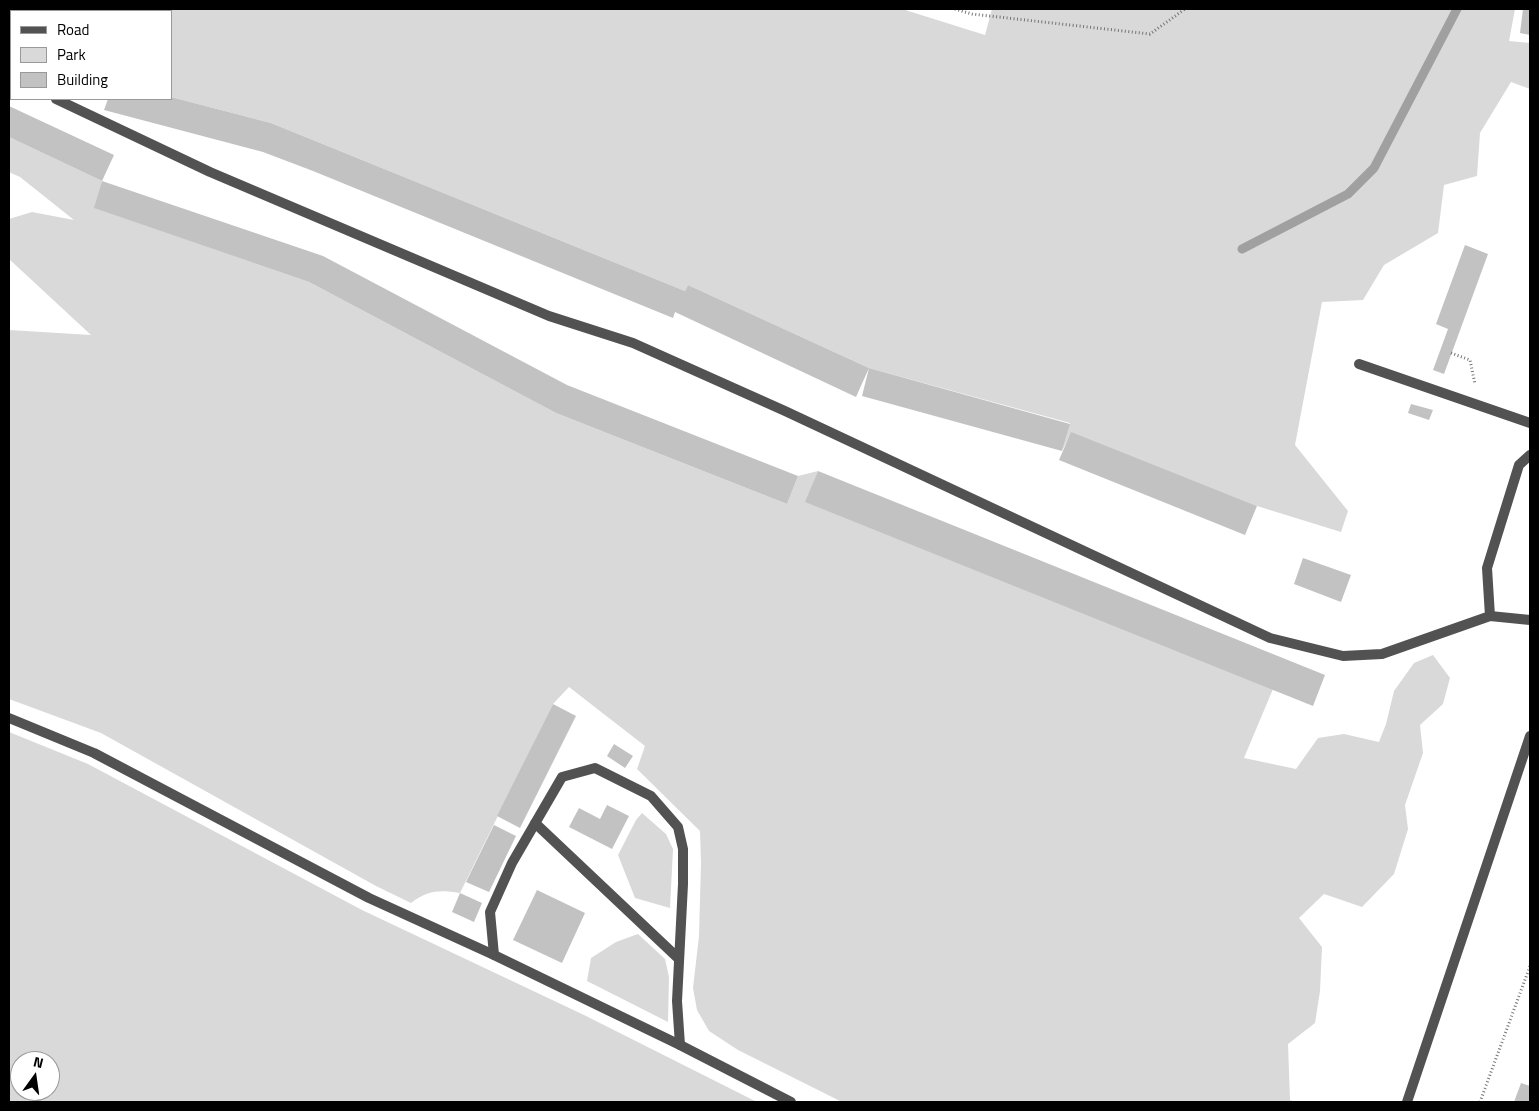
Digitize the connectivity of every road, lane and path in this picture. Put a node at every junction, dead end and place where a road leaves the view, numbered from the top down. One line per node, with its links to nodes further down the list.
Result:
1 (955, 9): 2 (path)
2 (1185, 9)
3 (58, 100): 9 (street)
4 (1451, 353): 6 (path)
5 (1359, 364): 6 (street)
6 (1479, 404): 7 (street)
7 (1530, 422)
8 (1530, 454): 9 (street)
9 (1490, 616): 10 (street)
10 (1530, 620)
11 (9, 718): 15 (street)
12 (1530, 736): 13 (street)
13 (1526, 762): 20 (street)
14 (535, 823): 15 (street); 16 (street); 16 (street)
15 (494, 955): 18 (street)
16 (679, 959): 18 (street)
17 (1530, 966): 21 (path)
18 (680, 1045): 19 (street)
19 (791, 1102)
20 (1407, 1102)
21 (1480, 1102)

